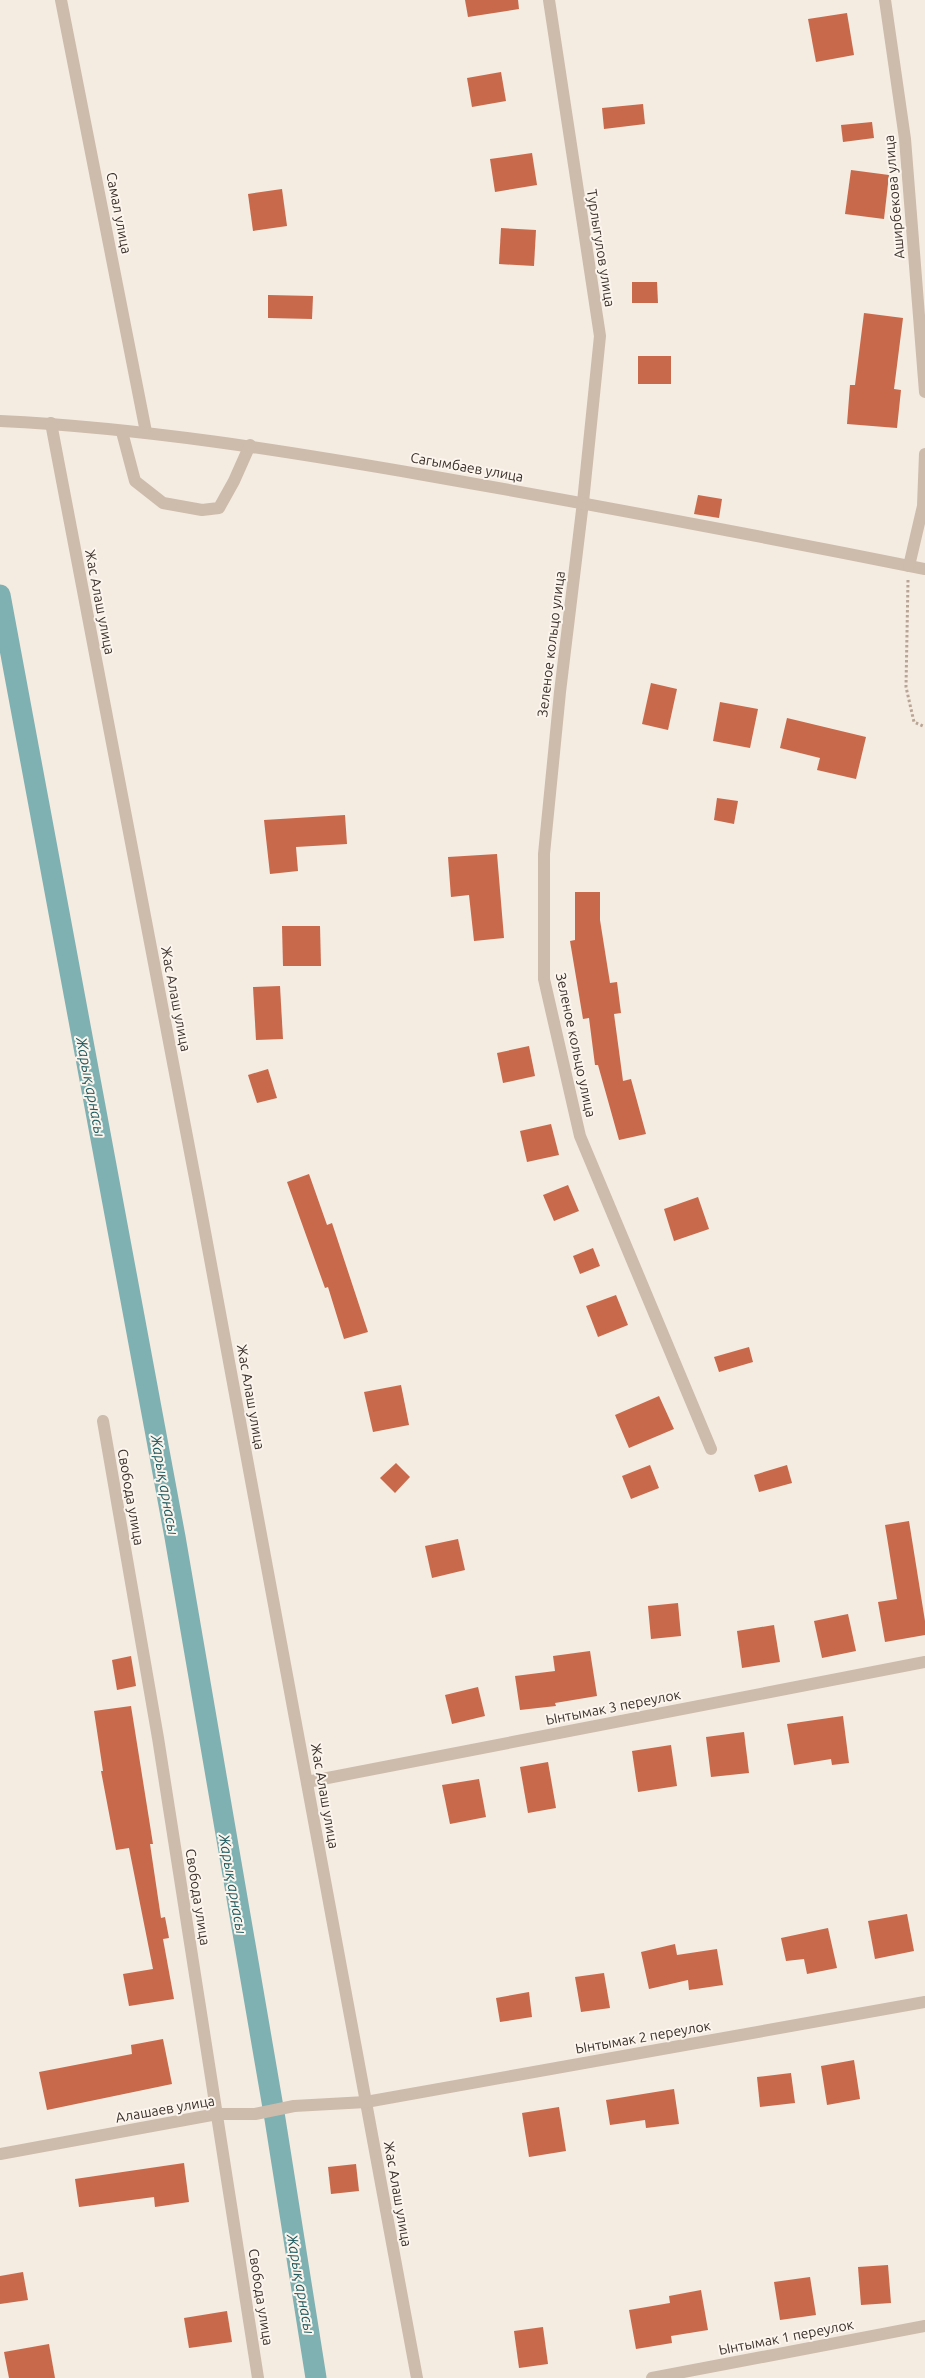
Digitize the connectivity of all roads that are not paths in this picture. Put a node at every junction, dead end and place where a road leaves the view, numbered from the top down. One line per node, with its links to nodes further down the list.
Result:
1 (61, 0): 8 (street, Самал улица)
2 (549, 0): 11 (street, Турлыгулов улица)
3 (885, 0): 4 (street, Аширбекова улица)
4 (925, 392)
5 (0, 421): 6 (street, Сагымбаев улица)
6 (50, 423): 7 (street, Сагымбаев улица); 17 (street, Жас Алаш улица)
7 (122, 432): 8 (street, Сагымбаев улица); 9 (street)
8 (146, 432): 9 (street, Сагымбаев улица)
9 (250, 445): 11 (street, Сагымбаев улица)
10 (925, 454): 12 (street)
11 (583, 502): 12 (street, Сагымбаев улица); 15 (street, Зеленое кольцо улица)
12 (908, 566): 13 (street, Сагымбаев улица)
13 (925, 570)
14 (103, 1421): 20 (street, Свобода улица)
15 (711, 1450)
16 (925, 1662): 17 (street, Ынтымак 3 переулок)
17 (307, 1782): 19 (street, Жас Алаш улица)
18 (925, 2002): 19 (street, Ынтымак 2 переулок)
19 (366, 2102): 20 (street, Алашаев улица); 24 (street, Жас Алаш улица)
20 (217, 2114): 21 (street, Алашаев улица); 23 (street, Свобода улица)
21 (0, 2154)
22 (925, 2326): 25 (street, Ынтымак 1 переулок)
23 (258, 2378)
24 (417, 2378)
25 (652, 2378)

